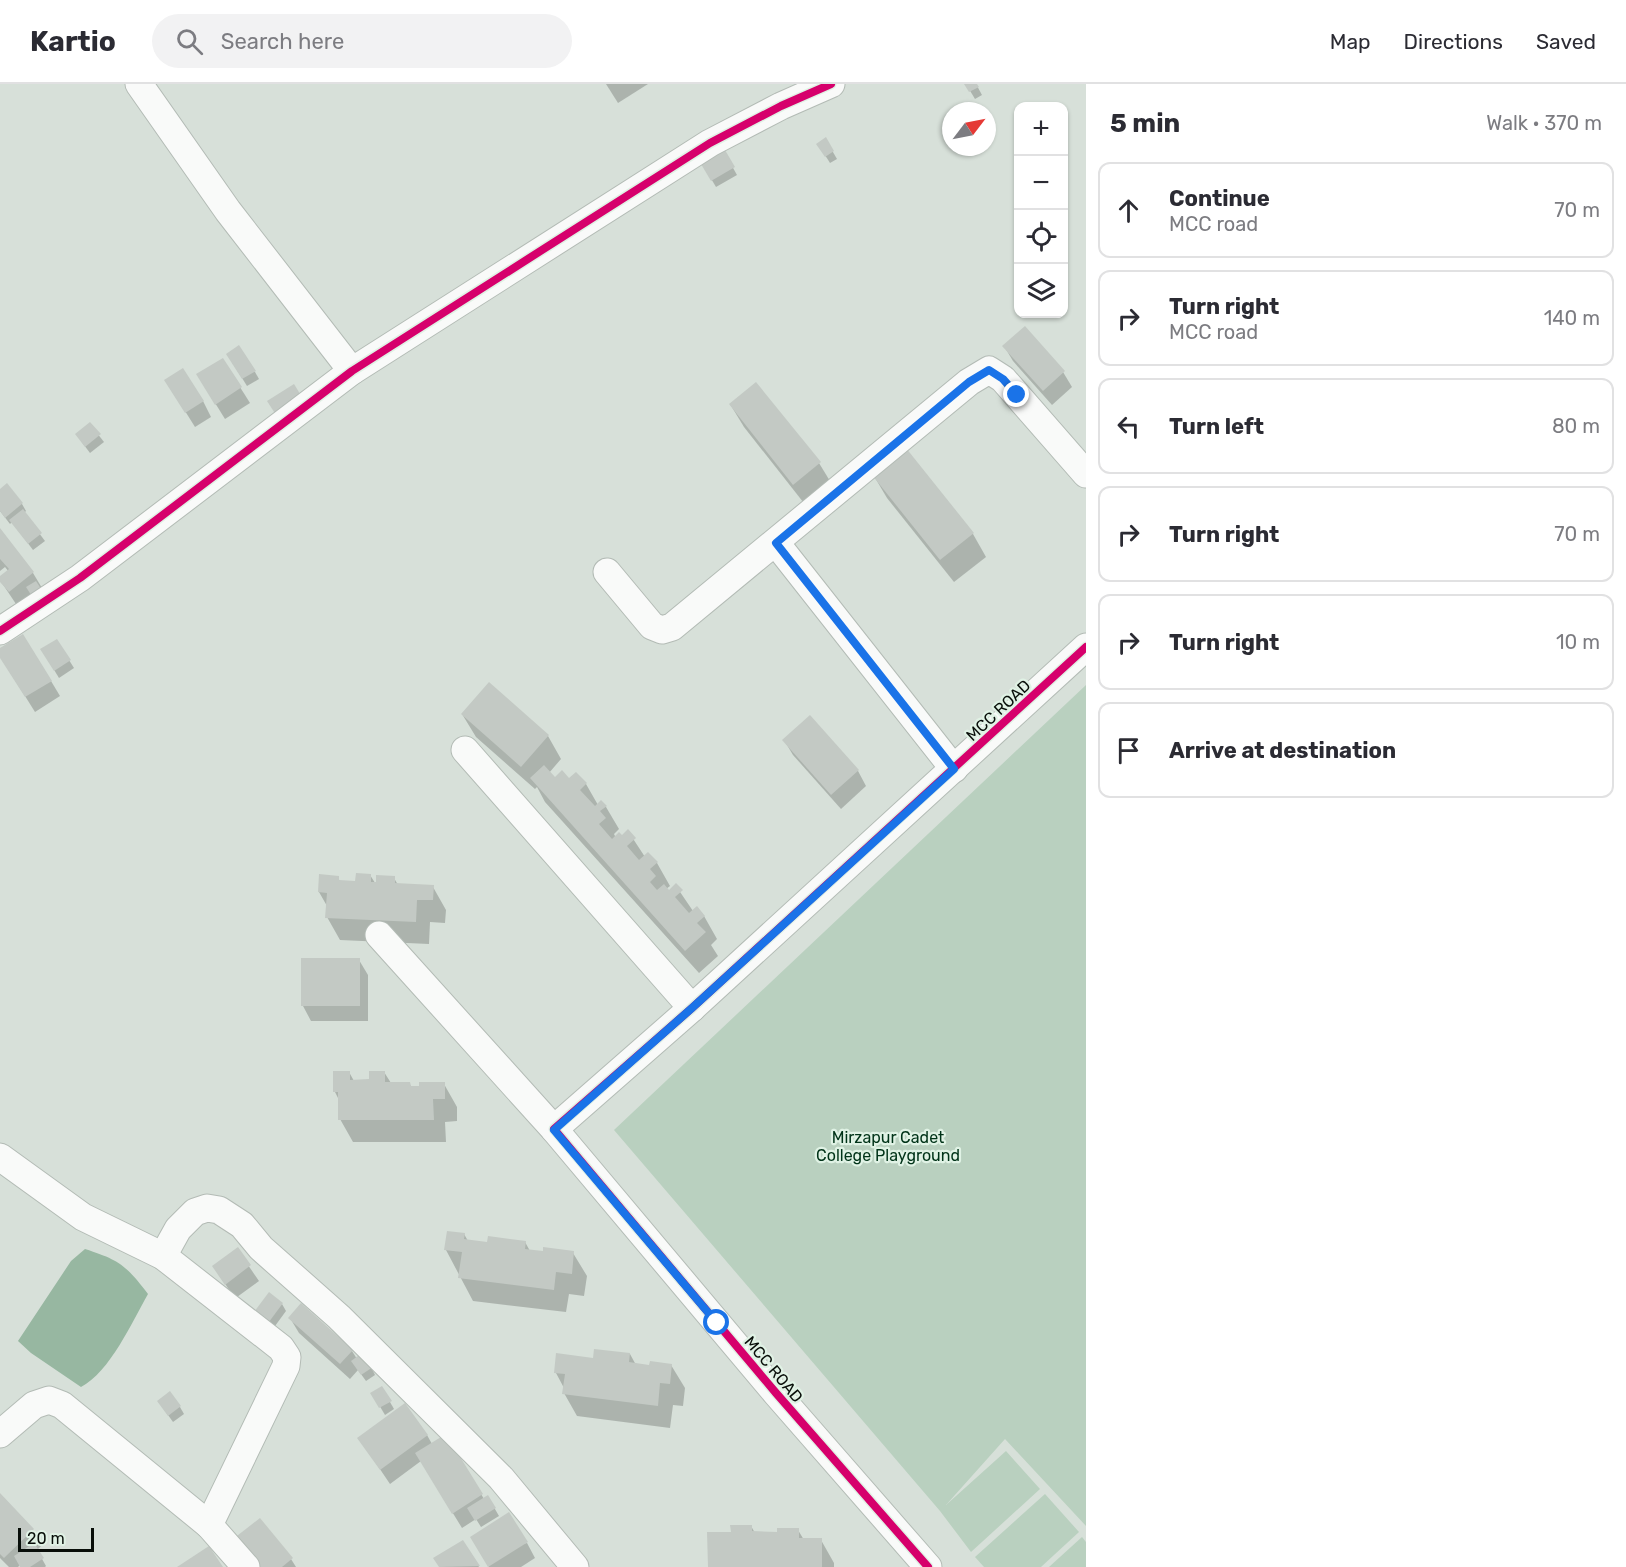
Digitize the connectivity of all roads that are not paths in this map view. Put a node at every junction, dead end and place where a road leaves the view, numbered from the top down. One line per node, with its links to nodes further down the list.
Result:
1 (138, 84): 3 (street)
2 (831, 84): 3 (street)
3 (352, 371): 7 (street)
4 (1086, 474): 5 (street)
5 (776, 543): 6 (street); 10 (street)
6 (607, 572)
7 (0, 631)
8 (1086, 647): 10 (street, MCC ROAD)
9 (465, 750): 12 (street)
10 (954, 769): 12 (street, MCC ROAD)
11 (379, 935): 13 (street)
12 (692, 1008): 13 (street, MCC ROAD)
13 (554, 1130): 20 (street, MCC ROAD)
14 (0, 1157): 15 (street)
15 (163, 1257): 17 (street); 19 (street)
16 (0, 1434): 17 (street)
17 (209, 1525): 18 (street)
18 (246, 1567)
19 (575, 1567)
20 (928, 1567)

